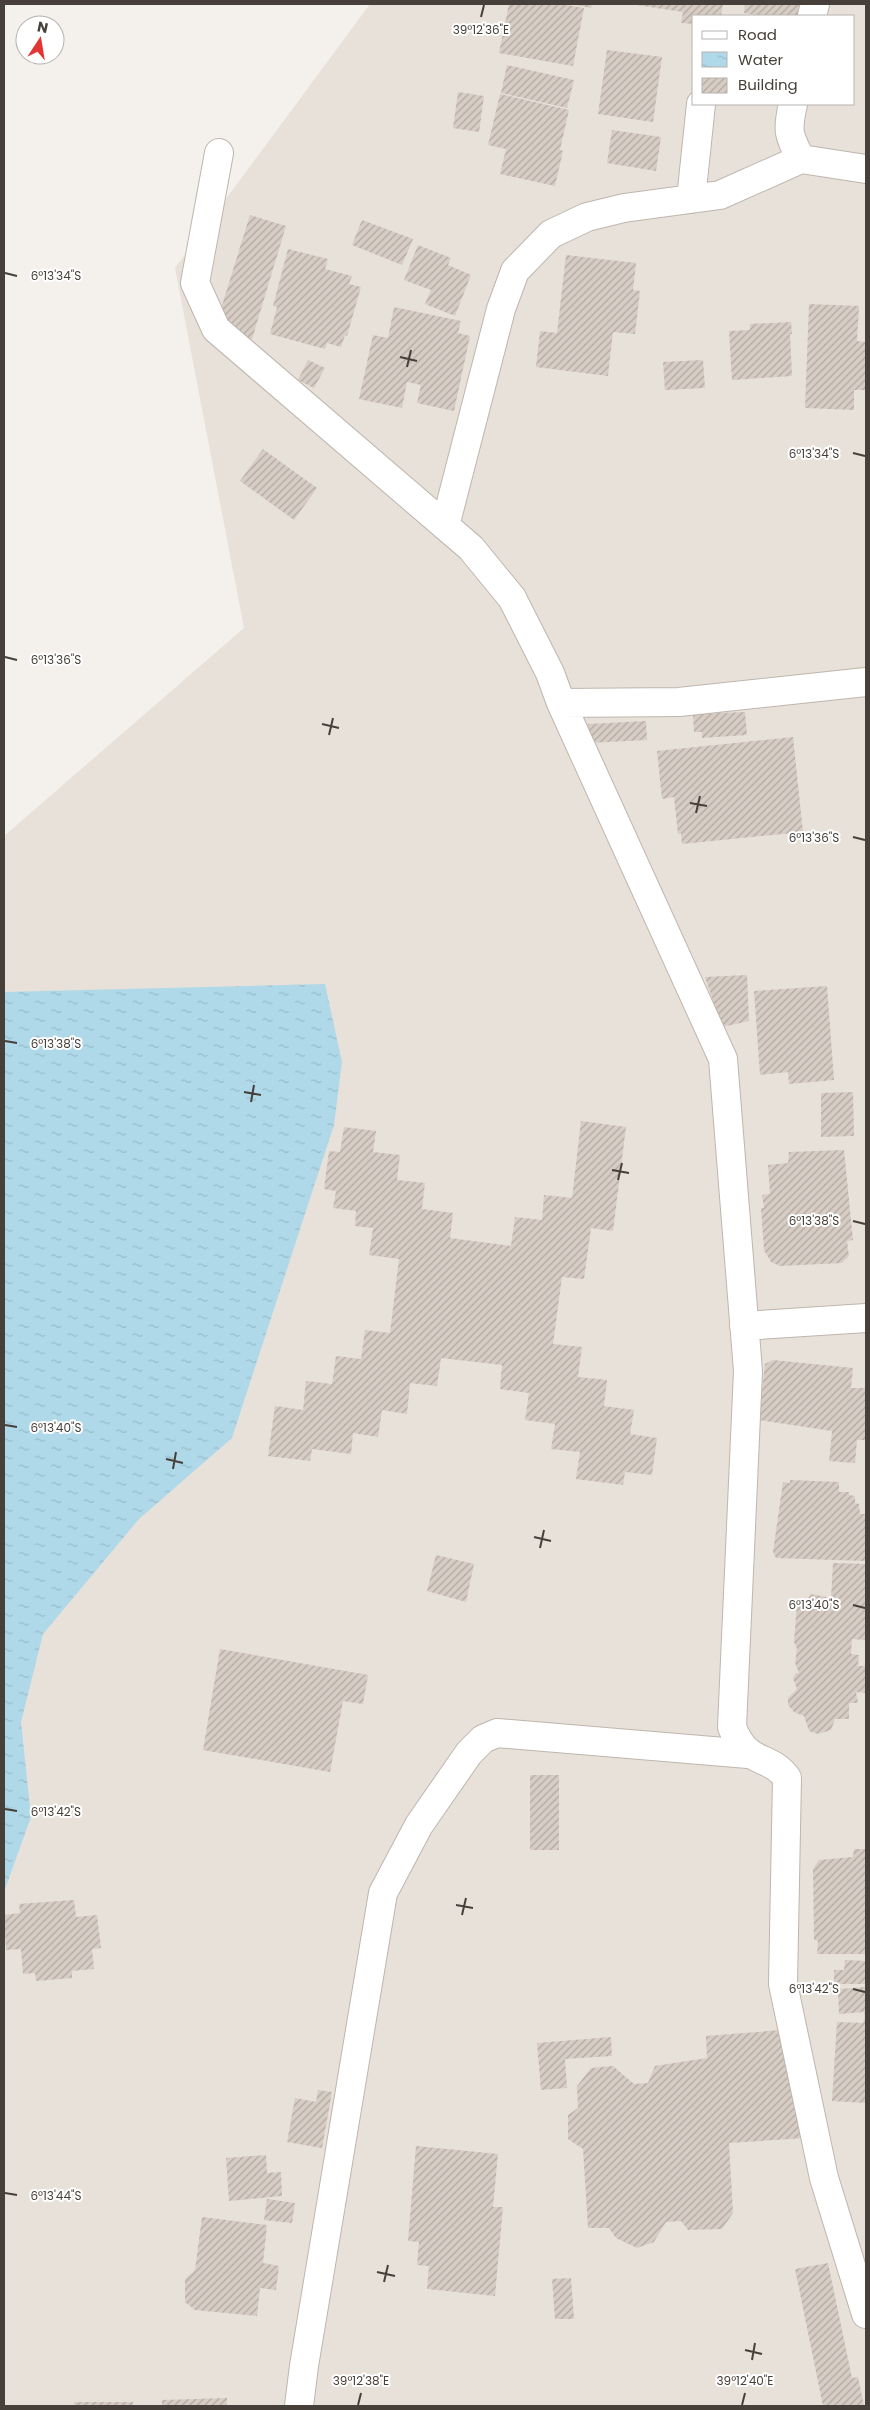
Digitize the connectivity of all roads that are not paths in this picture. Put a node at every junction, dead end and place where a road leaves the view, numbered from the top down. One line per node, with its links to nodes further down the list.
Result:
1 (701, 105): 6 (street)
2 (793, 105): 4 (street)
3 (219, 152): 7 (street)
4 (801, 159): 5 (street); 6 (street)
5 (866, 169)
6 (691, 199): 7 (street)
7 (445, 526): 9 (street)
8 (866, 682): 9 (street)
9 (561, 703): 11 (street)
10 (866, 1318): 11 (street)
11 (744, 1326): 12 (street)
12 (748, 1754): 13 (street); 14 (street)
13 (866, 2314)
14 (299, 2406)

